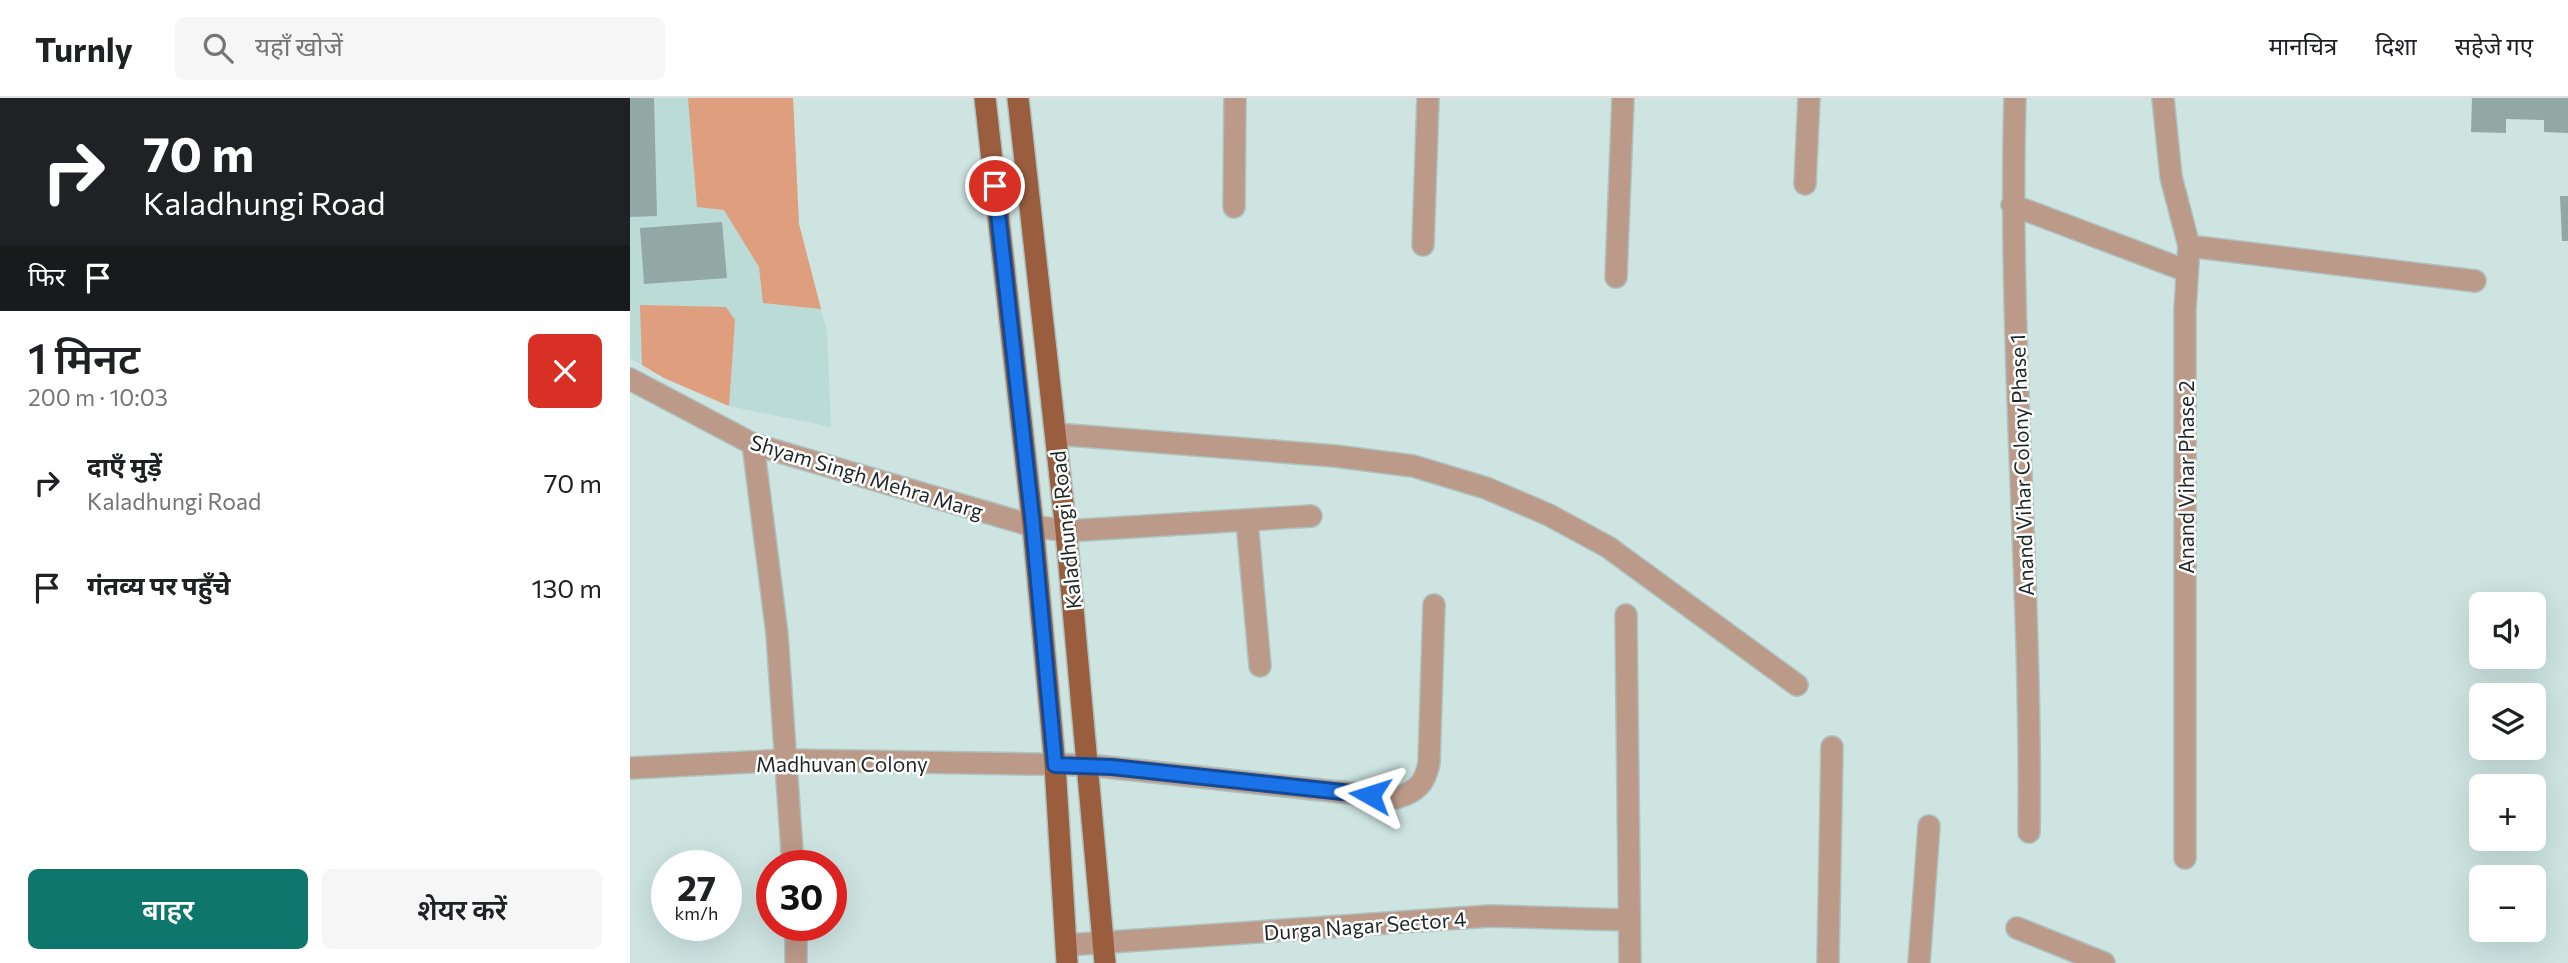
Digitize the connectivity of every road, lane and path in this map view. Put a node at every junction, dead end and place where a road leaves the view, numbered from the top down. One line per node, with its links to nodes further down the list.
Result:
1 (985, 98): 11 (main road, Kaladhungi Road)
2 (1018, 98): 9 (main road, Kaladhungi Road)
3 (1235, 98): 13 (street)
4 (1428, 98): 14 (street)
5 (1623, 98): 17 (street)
6 (1809, 98): 10 (street)
7 (2015, 98): 12 (street, Anand Vihar Colony Phase 1)
8 (2163, 98): 15 (street, Anand Vihar Phase 2)
9 (1028, 184): 11 (main road); 20 (main road, Kaladhungi Road)
10 (1805, 184)
11 (995, 186): 24 (main road, Kaladhungi Road)
12 (2012, 205): 16 (street); 36 (street, Anand Vihar Colony Phase 1)
13 (1234, 207)
14 (1423, 245)
15 (2189, 246): 16 (street, Anand Vihar Phase 2); 18 (street)
16 (2188, 271): 38 (street, Anand Vihar Phase 2)
17 (1616, 277)
18 (2475, 281)
19 (630, 379): 21 (street, Shyam Singh Mehra Marg)
20 (1056, 434): 25 (main road, Kaladhungi Road); 29 (street)
21 (754, 444): 24 (street, Shyam Singh Mehra Marg); 31 (street)
22 (1311, 516): 23 (street, Shyam Singh Mehra Marg)
23 (1247, 521): 25 (street, Shyam Singh Mehra Marg); 28 (street)
24 (1033, 526): 25 (street, Shyam Singh Mehra Marg); 32 (main road, Kaladhungi Road)
25 (1066, 531): 33 (main road, Kaladhungi Road)
26 (1434, 605): 33 (street, Madhuvan Colony)
27 (1626, 615): 39 (street)
28 (1260, 666)
29 (1797, 685)
30 (1832, 747): 46 (street)
31 (787, 760): 32 (street, Madhuvan Colony); 34 (street, Madhuvan Colony); 37 (street)
32 (1055, 765): 33 (street, Madhuvan Colony); 43 (main road, Kaladhungi Road)
33 (1088, 765): 42 (main road, Kaladhungi Road)
34 (630, 768)
35 (1929, 826): 47 (street)
36 (2029, 832)
37 (792, 850)
38 (2185, 858)
39 (1628, 920): 42 (street, Durga Nagar Sector 4); 45 (street)
40 (2017, 928): 48 (street)
41 (796, 941): 44 (street)
42 (1104, 953): 43 (street, Durga Nagar Sector 4)
43 (1067, 954)
44 (796, 963)
45 (1630, 963)
46 (1828, 963)
47 (1919, 963)
48 (2105, 963)

